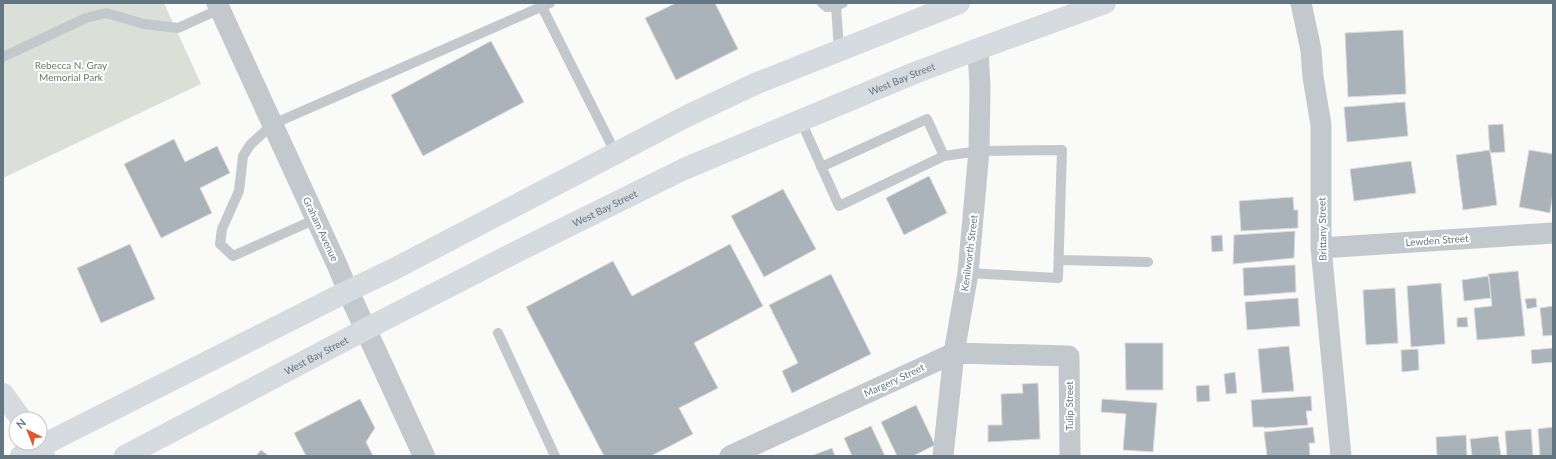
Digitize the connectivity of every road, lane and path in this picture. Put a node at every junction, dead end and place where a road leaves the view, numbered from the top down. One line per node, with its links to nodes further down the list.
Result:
1 (822, 3): 6 (lane)
2 (959, 3): 9 (main road)
3 (1105, 3): 8 (main road, West Bay Street)
4 (1301, 3): 19 (street, Brittany Street)
5 (546, 5): 12 (lane); 14 (lane)
6 (840, 5): 9 (lane)
7 (218, 6): 10 (lane); 12 (street, Graham Avenue)
8 (978, 49): 11 (main road, West Bay Street); 13 (street, Kenilworth Street)
9 (839, 50): 14 (main road)
10 (3, 57)
11 (801, 121): 16 (lane); 24 (main road, West Bay Street)
12 (273, 124): 17 (street, Graham Avenue); 17 (lane)
13 (979, 151): 15 (lane); 20 (lane); 22 (street, Kenilworth Street)
14 (616, 154): 23 (main road)
15 (944, 156): 16 (lane); 16 (lane)
16 (821, 167)
17 (316, 219): 23 (street, Graham Avenue)
18 (1553, 233): 19 (street, Lewden Street)
19 (1321, 248): 37 (street, Brittany Street)
20 (1060, 260): 21 (lane); 22 (lane)
21 (1148, 262)
22 (968, 273): 26 (street, Kenilworth Street)
23 (348, 290): 24 (street, Graham Avenue); 30 (main road)
24 (366, 329): 31 (main road, West Bay Street); 32 (street, Graham Avenue)
25 (498, 333): 33 (lane)
26 (954, 353): 27 (street, Margery Street); 34 (street, Margery Street); 35 (street, Kenilworth Street)
27 (1069, 356): 36 (street, Tulip Street)
28 (3, 394): 29 (main road)
29 (15, 411)
30 (21, 456)
31 (125, 456)
32 (424, 456)
33 (556, 456)
34 (730, 456)
35 (943, 456)
36 (1070, 456)
37 (1341, 456)

